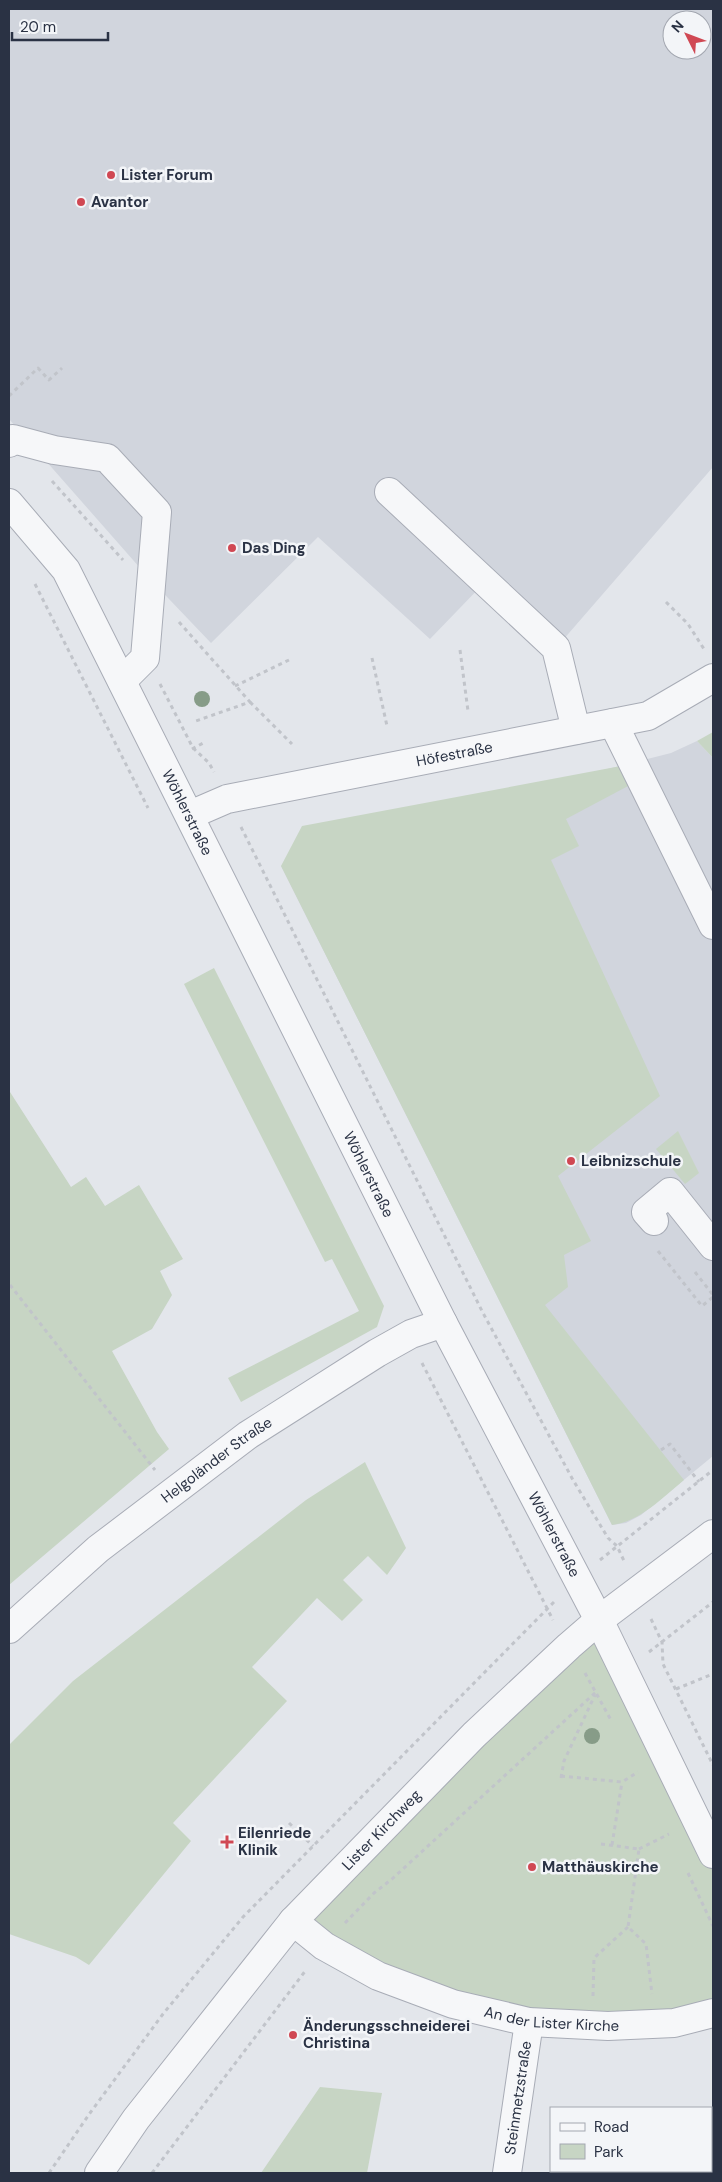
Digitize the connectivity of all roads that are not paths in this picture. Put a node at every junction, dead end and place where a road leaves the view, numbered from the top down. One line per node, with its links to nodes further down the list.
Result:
1 (9, 443): 5 (street)
2 (389, 492): 7 (street)
3 (9, 503): 5 (street, Wöhlerstraße)
4 (713, 678): 6 (street, Höfestraße)
5 (122, 681): 8 (street, Wöhlerstraße)
6 (613, 723): 7 (street, Höfestraße); 9 (street)
7 (576, 730): 8 (street, Höfestraße)
8 (190, 815): 12 (street, Wöhlerstraße)
9 (713, 925)
10 (653, 1233): 11 (street)
11 (713, 1246)
12 (443, 1323): 14 (street, Wöhlerstraße); 15 (street, Helgoländer Straße)
13 (713, 1534): 14 (street, Lister Kirchweg)
14 (600, 1620): 16 (street, Wöhlerstraße); 17 (street, Lister Kirchweg)
15 (9, 1629)
16 (713, 1854)
17 (293, 1921): 19 (street, An der Lister Kirche); 20 (street, Lister Kirchweg)
18 (713, 2013): 19 (street, An der Lister Kirche)
19 (529, 2022): 21 (street, Steinmetzstraße)
20 (99, 2173)
21 (507, 2173)

